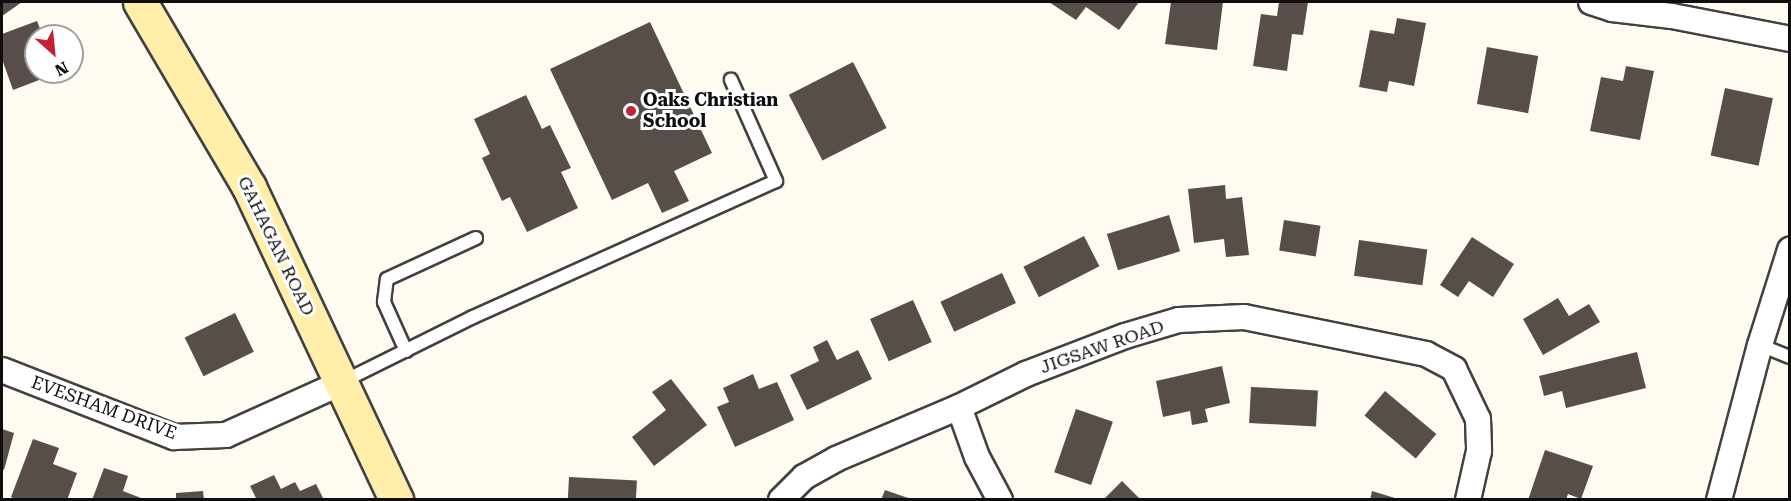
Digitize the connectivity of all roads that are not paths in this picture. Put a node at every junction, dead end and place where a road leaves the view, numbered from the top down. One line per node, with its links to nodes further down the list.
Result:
1 (140, 2): 11 (street, GAHAGAN ROAD)
2 (1591, 2): 3 (street)
3 (1790, 39)
4 (731, 80): 8 (lane)
5 (476, 238): 8 (lane)
6 (1790, 250): 7 (street)
7 (1760, 345): 9 (lane); 17 (street)
8 (406, 351): 11 (lane)
9 (1790, 357)
10 (2, 370): 11 (street, EVESHAM DRIVE)
11 (341, 382): 13 (street, GAHAGAN ROAD)
12 (959, 407): 14 (street, JIGSAW ROAD); 15 (street); 16 (street, JIGSAW ROAD)
13 (396, 500)
14 (782, 500)
15 (1000, 500)
16 (1468, 500)
17 (1719, 500)

